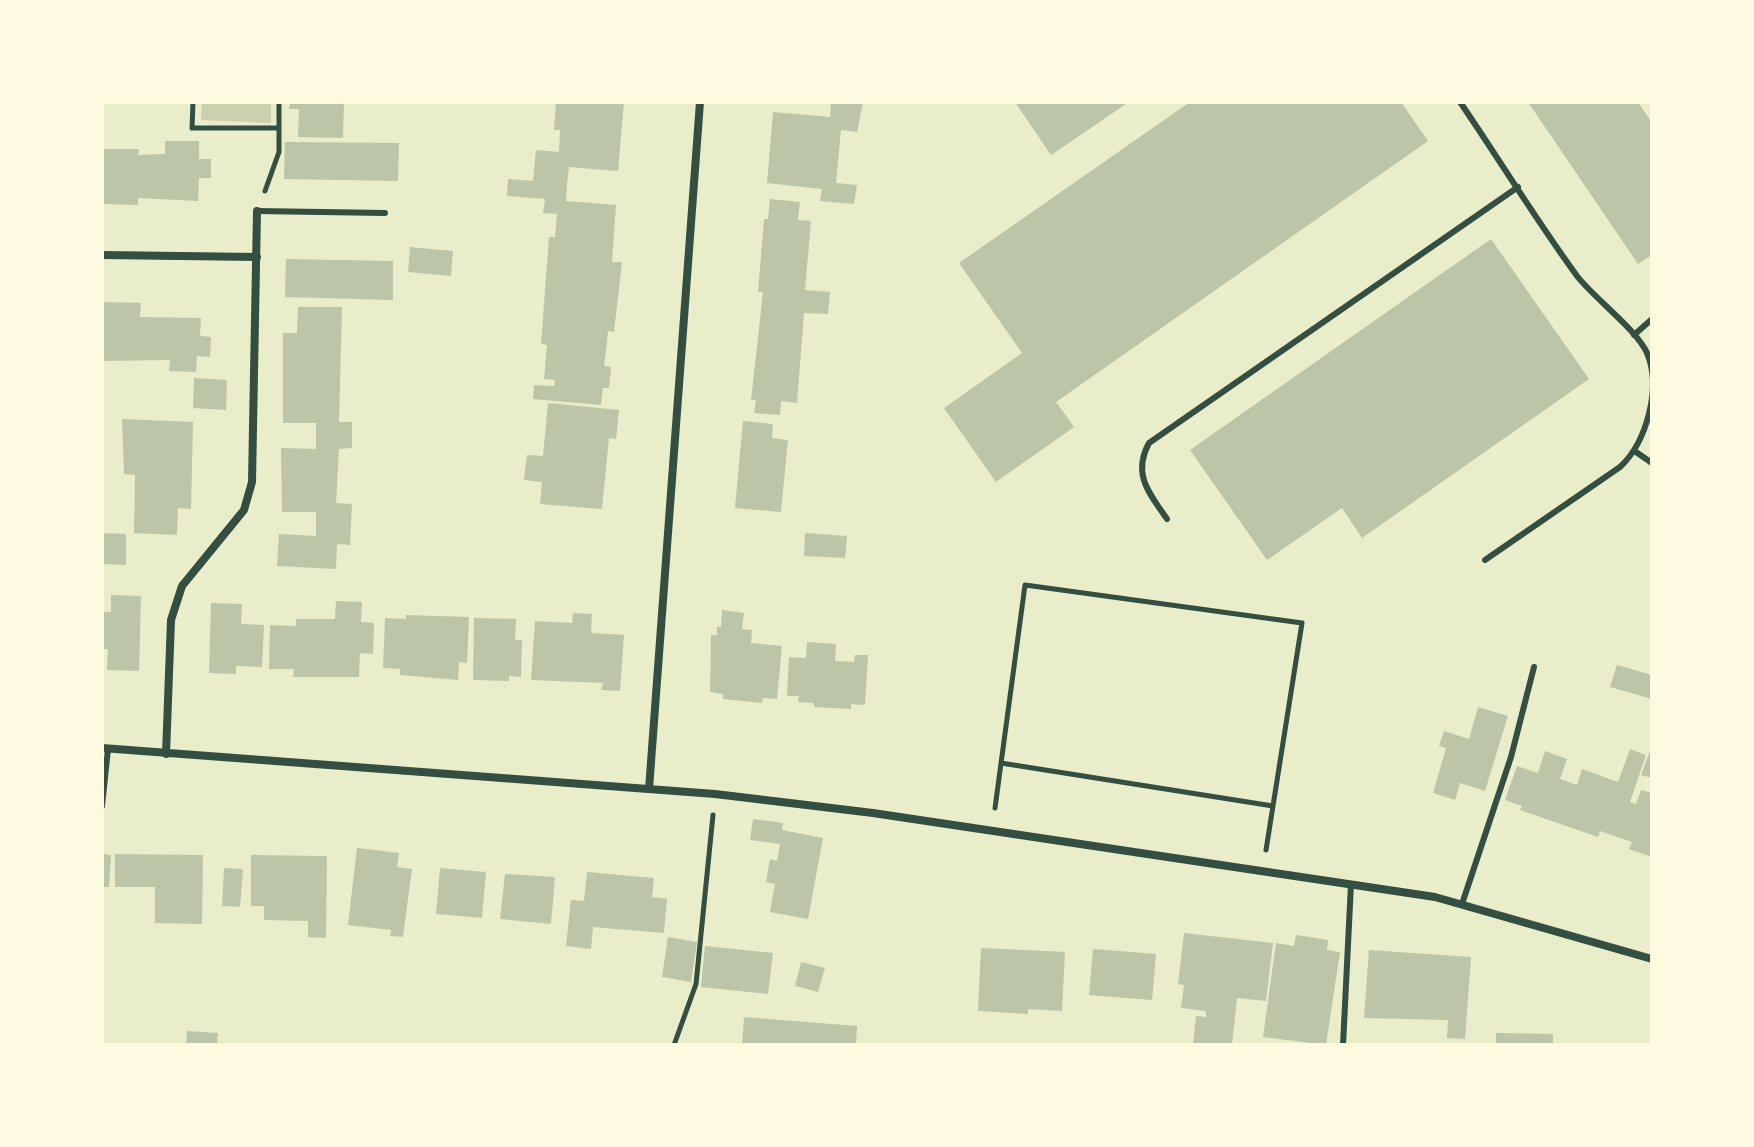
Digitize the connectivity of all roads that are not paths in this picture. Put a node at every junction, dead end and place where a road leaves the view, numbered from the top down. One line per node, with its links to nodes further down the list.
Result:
1 (700, 102): 17 (street)
2 (1460, 102): 3 (lane)
3 (1518, 187): 9 (lane); 12 (lane)
4 (257, 211): 5 (lane); 7 (street)
5 (385, 213)
6 (102, 255): 7 (street)
7 (257, 257): 16 (street)
8 (1652, 319): 9 (lane)
9 (1634, 335): 10 (lane)
10 (1636, 452): 11 (lane); 13 (lane)
11 (1652, 463)
12 (1167, 519)
13 (1485, 560)
14 (1534, 667): 20 (lane)
15 (105, 748): 16 (street); 18 (lane)
16 (166, 754): 17 (street)
17 (649, 789): 19 (street)
18 (102, 806)
19 (1351, 884): 20 (street); 22 (lane)
20 (1462, 904): 21 (street)
21 (1652, 959)
22 (1343, 1045)

